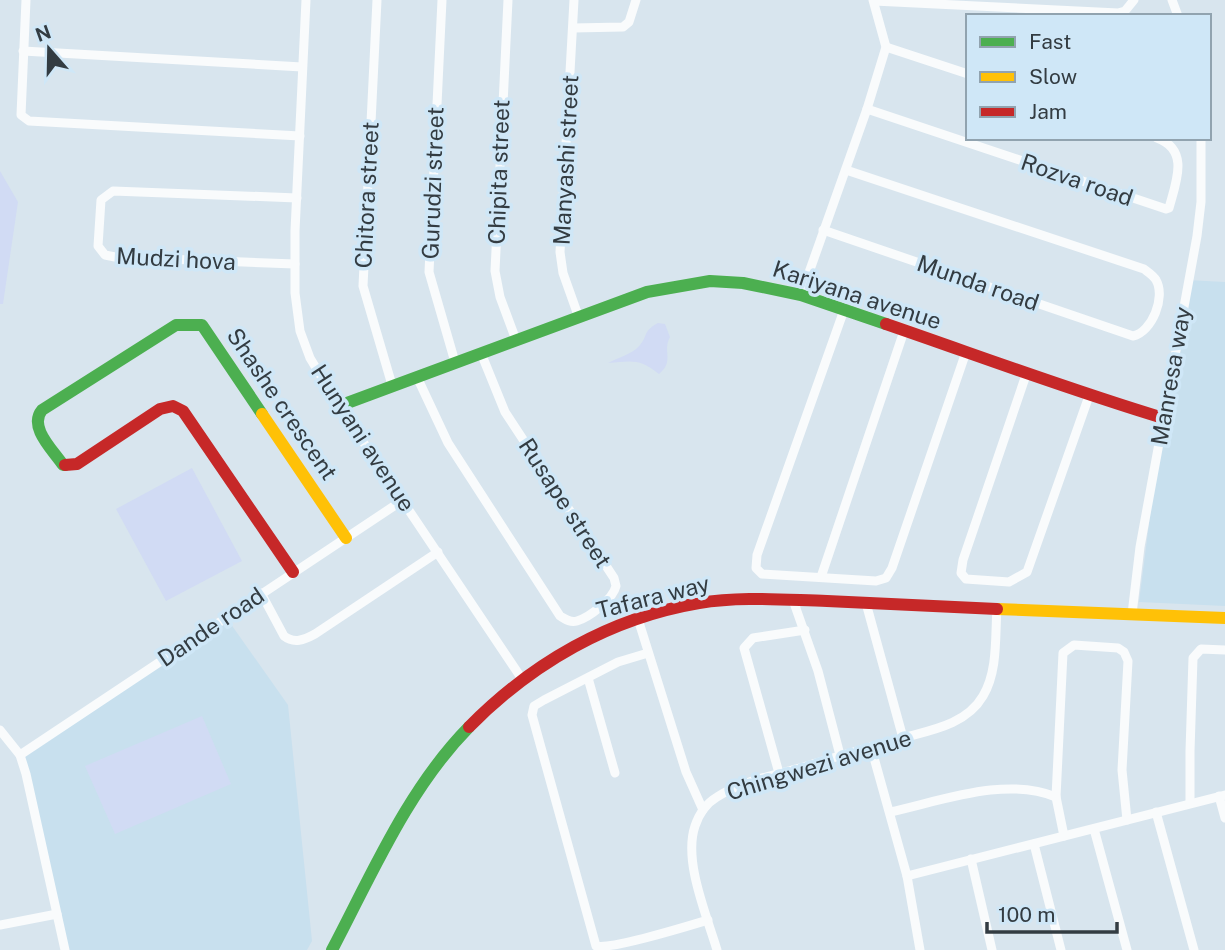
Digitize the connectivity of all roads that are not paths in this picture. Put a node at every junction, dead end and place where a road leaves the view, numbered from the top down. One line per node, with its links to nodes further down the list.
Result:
1 (26, 0): 12 (street)
2 (306, 0): 13 (street, Hunyani avenue)
3 (377, 0): 33 (street, Chitora street)
4 (442, 0): 30 (street, Gurudzi street)
5 (508, 0): 27 (street, Chipita street)
6 (574, 0): 10 (street, Manyashi street)
7 (636, 0): 10 (street)
8 (1134, 0): 9 (street)
9 (873, 1): 11 (street)
10 (573, 28): 25 (street, Manyashi street)
11 (886, 47): 14 (street); 15 (street)
12 (23, 51): 13 (street); 16 (street)
13 (302, 68): 16 (street, Hunyani avenue)
14 (966, 73)
15 (867, 109): 17 (street, Rozva road); 19 (street)
16 (300, 136): 20 (street, Hunyani avenue)
17 (1162, 140)
18 (1201, 140): 36 (street, Manresa way)
19 (846, 170): 21 (street); 21 (street, Munda road)
20 (297, 198): 22 (street, Hunyani avenue); 22 (street, Mudzi hova)
21 (823, 230): 23 (street)
22 (295, 264): 35 (street, Hunyani avenue)
23 (801, 295): 24 (street, Kariyana avenue); 25 (street, Kariyana avenue)
24 (844, 310): 26 (street, Kariyana avenue); 41 (street)
25 (579, 318): 27 (street, Kariyana avenue)
26 (904, 331): 28 (street, Kariyana avenue); 41 (street)
27 (516, 340): 29 (street, Kariyana avenue)
28 (966, 352): 31 (street, Kariyana avenue); 41 (street)
29 (481, 353): 30 (street, Kariyana avenue); 32 (street, Rusape street)
30 (455, 362): 32 (street, Kariyana avenue)
31 (1027, 373): 34 (street, Kariyana avenue); 34 (street)
32 (417, 377): 33 (street, Kariyana avenue)
33 (392, 385): 35 (street, Kariyana avenue)
34 (1089, 396): 36 (street, Kariyana avenue)
35 (339, 406): 37 (street, Hunyani avenue)
36 (1163, 418): 46 (street, Manresa way)
37 (402, 500): 38 (street, Dande road); 39 (street, Hunyani avenue)
38 (346, 538): 40 (street, Dande road); 40 (street, Shashe crescent)
39 (438, 552): 42 (street); 53 (street, Hunyani avenue)
40 (293, 572): 42 (street, Dande road)
41 (821, 576)
42 (261, 593): 57 (street, Dande road)
43 (793, 600): 44 (street, Tafara way); 48 (street, Tafara way); 49 (street)
44 (866, 603): 45 (street, Tafara way); 55 (street)
45 (997, 608): 46 (street, Tafara way); 55 (street, Chingwezi avenue)
46 (1132, 614): 47 (street, Tafara way)
47 (1225, 618)
48 (638, 619): 51 (street); 53 (street, Tafara way)
49 (805, 630): 58 (street); 60 (street)
50 (1225, 650): 63 (street)
51 (648, 653): 52 (street); 64 (street)
52 (588, 678): 59 (street); 75 (street)
53 (522, 679): 78 (street, Tafara way)
54 (0, 730): 57 (street)
55 (903, 738): 56 (street, Chingwezi avenue)
56 (871, 747): 58 (street, Chingwezi avenue); 65 (street)
57 (20, 755): 74 (street)
58 (839, 755): 60 (street, Chingwezi avenue)
59 (615, 773)
60 (779, 773): 64 (street, Chingwezi avenue)
61 (1222, 796): 63 (street); 67 (street)
62 (1056, 797): 65 (street); 68 (street); 70 (street)
63 (1191, 802): 66 (street)
64 (703, 810): 75 (street, Chingwezi avenue)
65 (890, 812): 73 (street)
66 (1156, 812): 68 (street); 84 (street)
67 (1225, 818)
68 (1127, 820): 69 (street)
69 (1094, 829): 70 (street); 83 (street)
70 (1064, 836): 71 (street)
71 (1034, 845): 72 (street); 82 (street)
72 (971, 859): 73 (street); 81 (street)
73 (907, 876): 80 (street)
74 (57, 914): 76 (street); 77 (street)
75 (708, 920): 79 (street, Chingwezi avenue)
76 (0, 925)
77 (65, 950)
78 (332, 950)
79 (717, 950)
80 (920, 950)
81 (992, 950)
82 (1061, 950)
83 (1127, 950)
84 (1194, 950)

